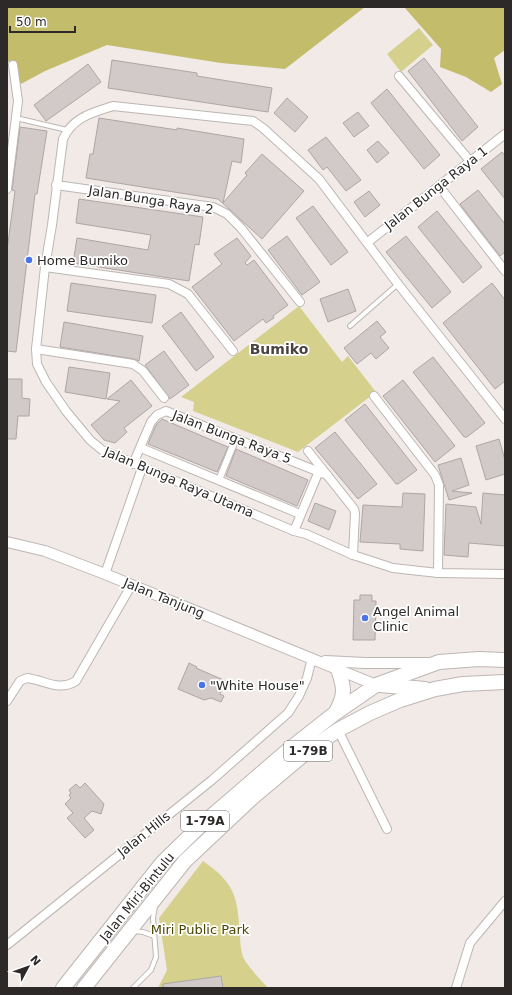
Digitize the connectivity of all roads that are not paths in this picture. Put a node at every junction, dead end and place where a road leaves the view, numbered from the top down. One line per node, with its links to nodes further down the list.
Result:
1 (13, 65): 3 (street)
2 (400, 76): 6 (street)
3 (16, 118): 4 (lane); 9 (street)
4 (67, 130): 7 (street, Jalan Bunga Raya Utama); 10 (street)
5 (505, 134): 6 (street, Jalan Bunga Raya 1)
6 (470, 161): 8 (street, Jalan Bunga Raya 1)
7 (56, 185): 11 (street, Jalan Bunga Raya Utama); 14 (street, Jalan Bunga Raya 2)
8 (439, 186): 10 (street, Jalan Bunga Raya 1); 12 (street)
9 (7, 189)
10 (368, 242): 13 (street)
11 (45, 268): 16 (street, Jalan Bunga Raya Utama); 17 (street)
12 (505, 271)
13 (398, 284): 15 (lane); 20 (street)
14 (300, 302)
15 (350, 326)
16 (36, 349): 19 (street); 24 (street, Jalan Bunga Raya Utama)
17 (233, 351)
18 (374, 396): 33 (street)
19 (164, 398)
20 (505, 419)
21 (236, 438): 22 (street, Jalan Bunga Raya 5); 26 (street, Jalan Bunga Raya 5); 28 (street)
22 (141, 448): 24 (street, Jalan Bunga Raya 5); 28 (street)
23 (308, 451): 27 (street)
24 (133, 464): 25 (street, Jalan Bunga Raya Utama)
25 (142, 468): 30 (street, Jalan Bunga Raya Utama); 34 (street)
26 (319, 471): 27 (street, Jalan Bunga Raya 5); 29 (street)
27 (327, 474): 32 (street)
28 (219, 480): 29 (street)
29 (300, 514): 30 (street)
30 (294, 531): 32 (street, Jalan Bunga Raya Utama)
31 (7, 542): 34 (street, Jalan Tanjung)
32 (353, 554): 33 (street, Jalan Bunga Raya Utama)
33 (438, 573): 35 (street, Jalan Bunga Raya Utama)
34 (105, 574): 36 (street, Jalan Tanjung)
35 (505, 574)
36 (132, 586): 37 (street, Jalan Tanjung); 44 (street)
37 (315, 659): 39 (street, Jalan Tanjung); 40 (street, Jalan Tanjung); 52 (street, Jalan Hills)
38 (505, 660): 39 (highway, Jalan Miri-Bintulu / 1-79A)
39 (439, 662): 42 (highway, Jalan Miri-Bintulu / 1-79A)
40 (338, 669): 42 (street, Jalan Tanjung); 45 (highway)
41 (505, 682): 43 (highway, Jalan Miri-Bintulu / 1-79B)
42 (376, 685): 43 (highway); 45 (highway, Jalan Miri-Bintulu / 1-79A)
43 (432, 689): 46 (highway, Jalan Miri-Bintulu / 1-79B)
44 (7, 702)
45 (334, 714): 53 (highway, Jalan Miri-Bintulu / 1-79A)
46 (338, 730): 47 (street); 48 (highway, Jalan Miri-Bintulu / 1-79B)
47 (387, 829)
48 (156, 899): 50 (highway, Jalan Miri-Bintulu / 1-79B); 51 (lane)
49 (505, 901): 56 (street)
50 (129, 932): 51 (lane); 54 (highway, Jalan Miri-Bintulu / 1-79B)
51 (154, 936): 55 (lane)
52 (7, 944)
53 (63, 988)
54 (84, 988)
55 (133, 988)
56 (456, 988)

